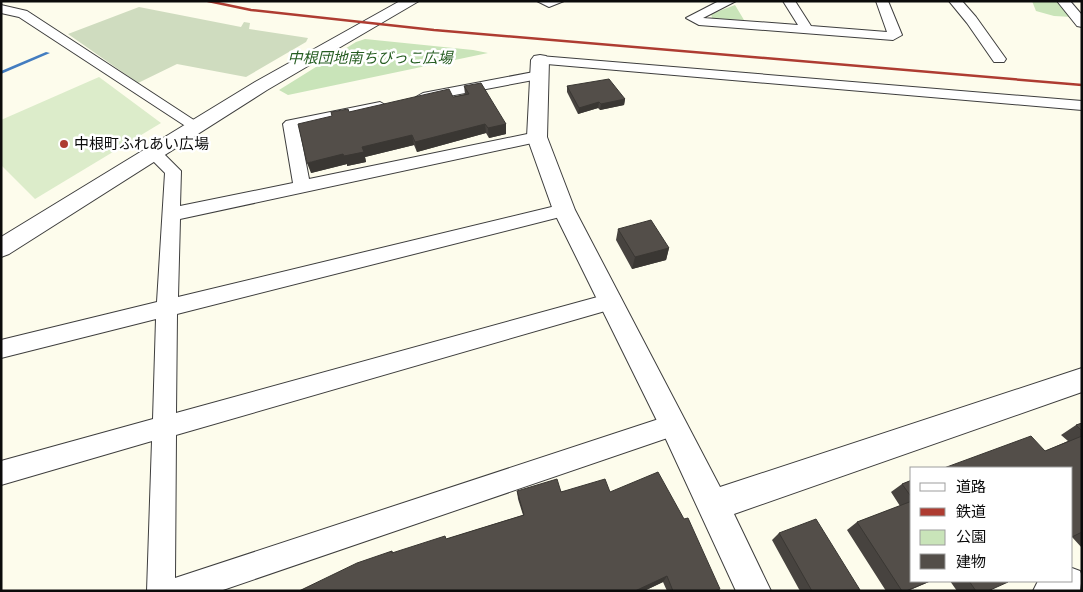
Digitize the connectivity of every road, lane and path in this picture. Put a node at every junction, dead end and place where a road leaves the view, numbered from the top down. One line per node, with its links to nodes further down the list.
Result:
1 (412, 1): 15 (street)
2 (543, 1): 3 (street)
3 (558, 1)
4 (730, 1): 11 (street)
5 (789, 1): 11 (street)
6 (882, 1): 11 (street)
7 (956, 1): 12 (street)
8 (1063, 1): 10 (street)
9 (1, 9): 15 (street)
10 (1082, 23)
11 (807, 30)
12 (999, 59)
13 (539, 67): 14 (street); 16 (street); 18 (street)
14 (1082, 106)
15 (195, 126): 17 (street)
16 (538, 137): 18 (street); 19 (street)
17 (154, 154): 20 (street); 21 (street)
18 (302, 187): 20 (street)
19 (564, 210): 22 (street); 23 (street)
20 (172, 214): 23 (street)
21 (1, 248)
22 (612, 301): 26 (street); 27 (street)
23 (167, 309): 24 (street); 27 (street)
24 (1, 349)
25 (1082, 380): 29 (street)
26 (674, 425): 29 (street); 32 (street)
27 (166, 428): 28 (street); 31 (street)
28 (1, 473)
29 (714, 505): 33 (street)
30 (1067, 582): 34 (street)
31 (161, 591)
32 (178, 591)
33 (754, 591)
34 (1047, 591)

